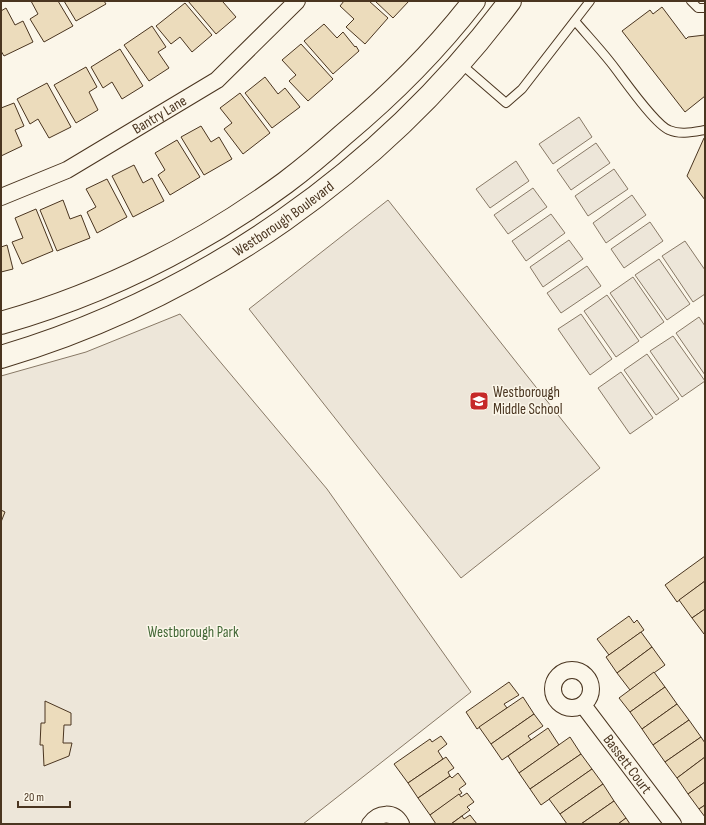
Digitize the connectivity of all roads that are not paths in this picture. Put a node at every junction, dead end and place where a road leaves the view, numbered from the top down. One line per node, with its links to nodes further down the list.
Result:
1 (297, 1): 10 (street, Bantry Lane)
2 (474, 1): 11 (main road, Westborough Boulevard)
3 (510, 1): 8 (main road, Westborough Boulevard)
4 (590, 1): 7 (lane)
5 (691, 1): 6 (lane)
6 (705, 8)
7 (575, 22): 8 (lane); 9 (lane)
8 (460, 63): 12 (main road, Westborough Boulevard)
9 (705, 130)
10 (1, 197)
11 (1, 324)
12 (1, 357)
13 (583, 705): 16 (street, Bassett Court)
14 (370, 824): 15 (street)
15 (401, 824)
16 (673, 824)

